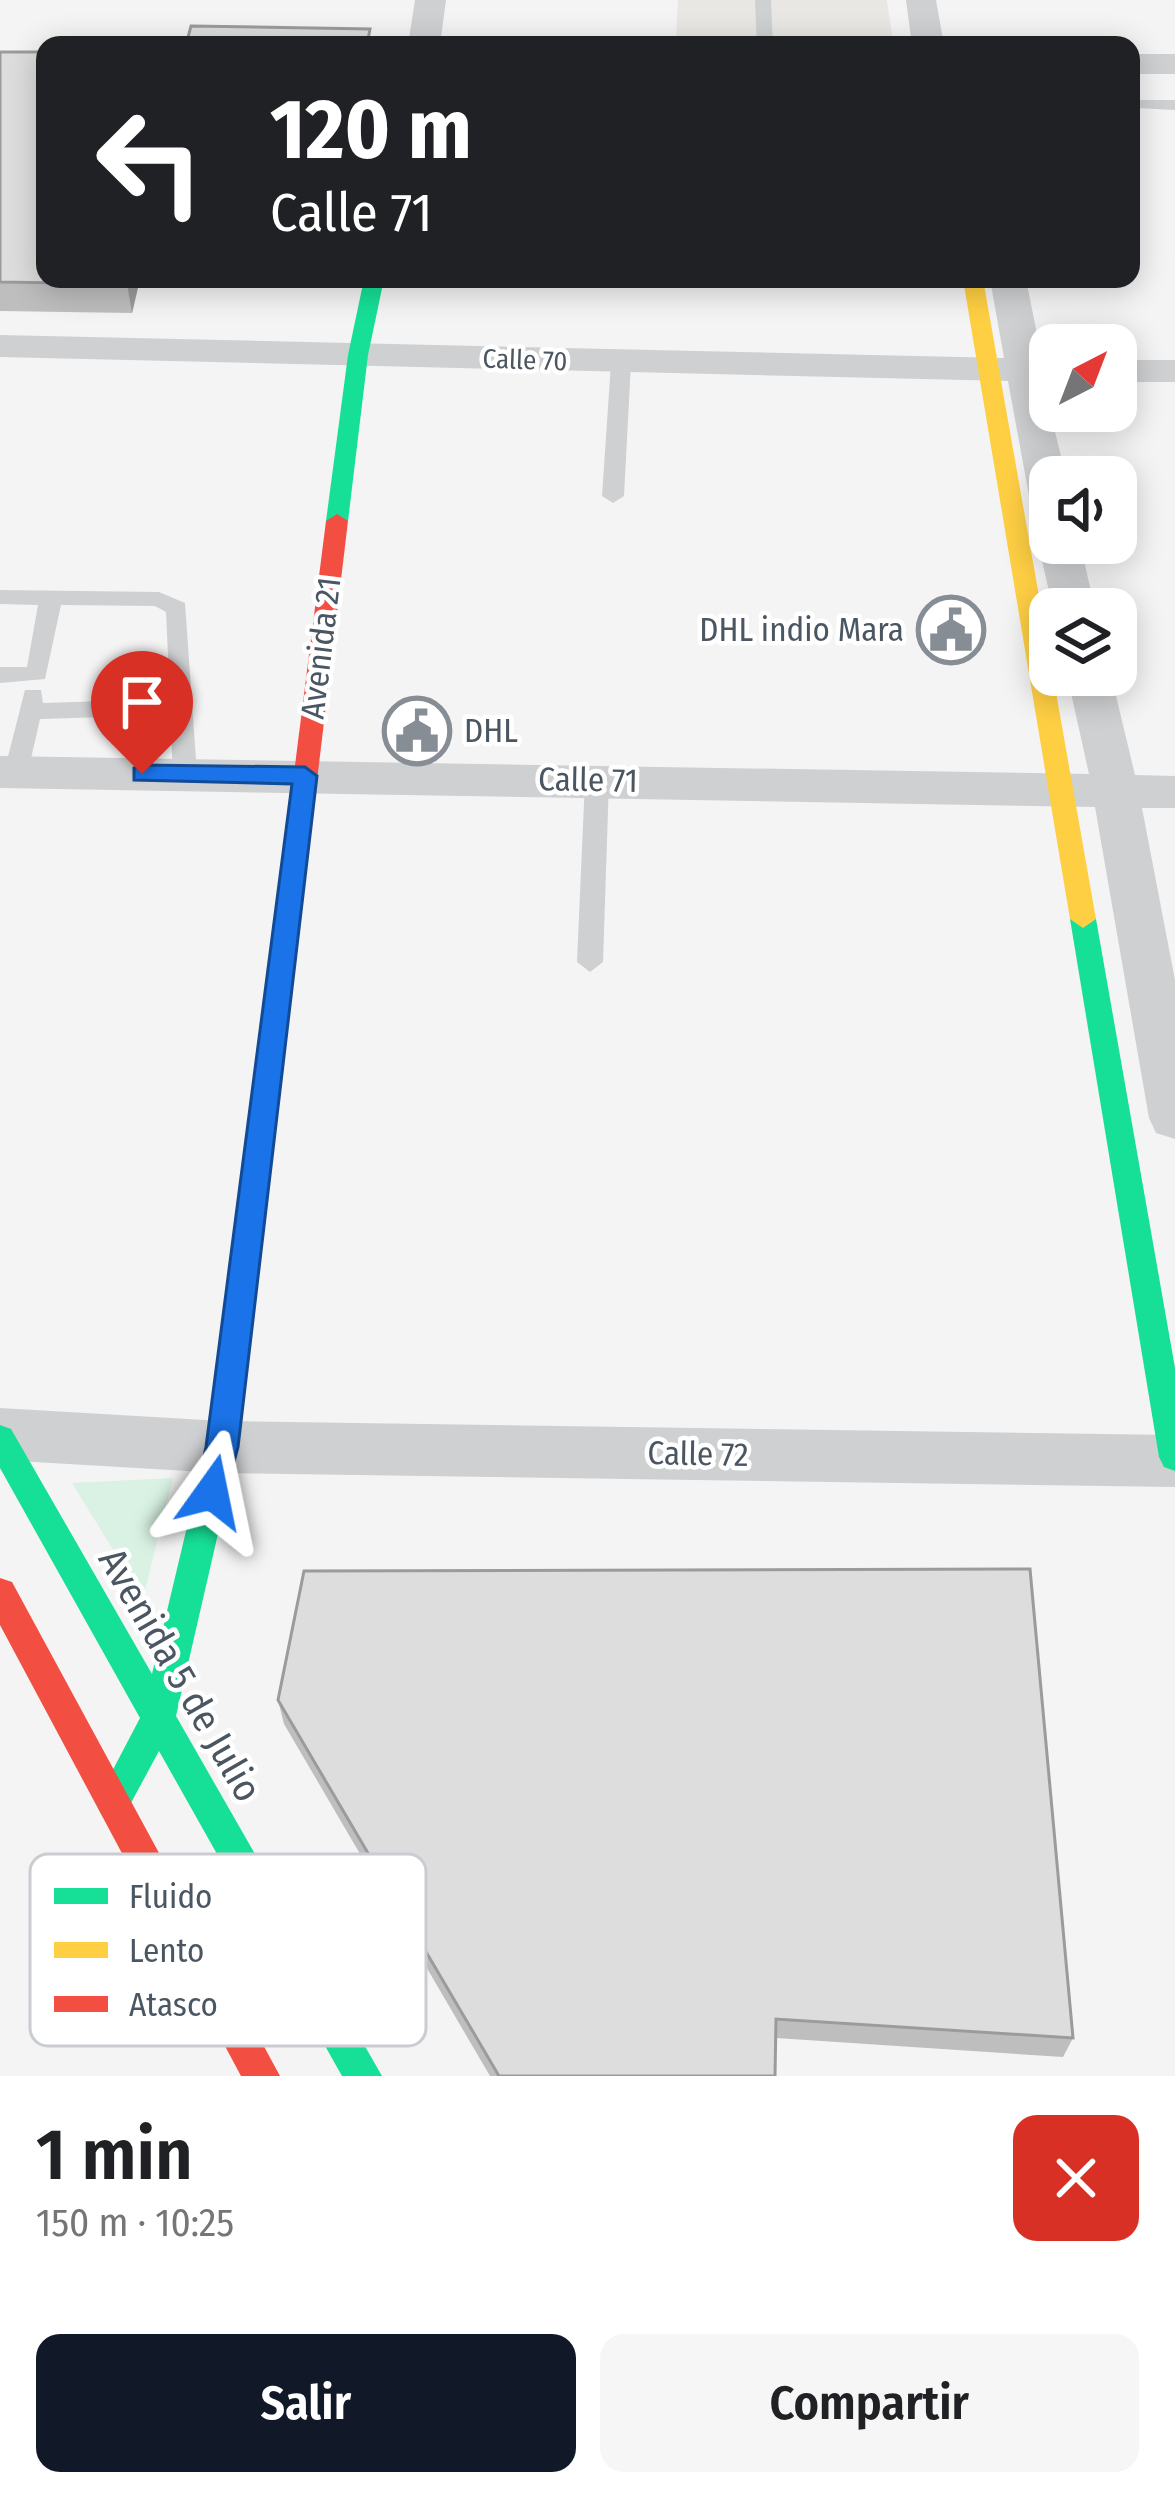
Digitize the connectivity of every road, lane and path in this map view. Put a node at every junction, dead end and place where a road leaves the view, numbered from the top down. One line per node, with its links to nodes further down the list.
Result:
1 (430, 0): 4 (street)
2 (763, 0): 5 (lane)
3 (921, 0): 6 (street)
4 (425, 36)
5 (765, 36)
6 (927, 36)
7 (1140, 64): 8 (street)
8 (1175, 64)
9 (1142, 104): 10 (lane)
10 (1175, 104)
11 (372, 288): 15 (street, Avenida 21)
12 (978, 288): 19 (street)
13 (1009, 288): 19 (street)
14 (0, 346): 15 (street, Calle 70)
15 (358, 355): 16 (street, Calle 70); 31 (street, Avenida 21)
16 (621, 363): 19 (street, Calle 70); 21 (lane)
17 (1137, 370): 18 (street)
18 (1175, 370)
19 (1023, 371): 20 (street); 33 (street)
20 (1041, 456)
21 (613, 496)
22 (51, 596): 23 (lane); 24 (lane); 27 (lane)
23 (0, 597)
24 (37, 674): 25 (lane); 28 (lane)
25 (0, 675)
26 (1094, 696): 34 (street)
27 (183, 707): 28 (lane); 30 (lane)
28 (31, 711): 29 (lane)
29 (8, 772): 30 (street, Calle 71)
30 (184, 774): 31 (street, Calle 71)
31 (305, 776): 32 (street, Calle 71); 39 (street, Avenida 21)
32 (597, 780): 33 (street, Calle 71); 36 (lane)
33 (1063, 788): 34 (street, Calle 71); 40 (street)
34 (1116, 792): 35 (street, Calle 71); 37 (street)
35 (1175, 792)
36 (590, 962)
37 (1175, 1118)
38 (0, 1436): 39 (street, Calle 72); 42 (street, Avenida 5 de Julio)
39 (222, 1447): 40 (street, Calle 72); 42 (street, Avenida 21)
40 (1175, 1459)
41 (0, 1593): 43 (street)
42 (159, 1717): 43 (street, Avenida 21); 45 (street, Avenida 5 de Julio)
43 (113, 1802): 44 (street)
44 (141, 1854)
45 (237, 1854)
46 (245, 2046): 48 (street)
47 (346, 2046): 49 (street, Avenida 5 de Julio)
48 (261, 2076)
49 (363, 2076)

